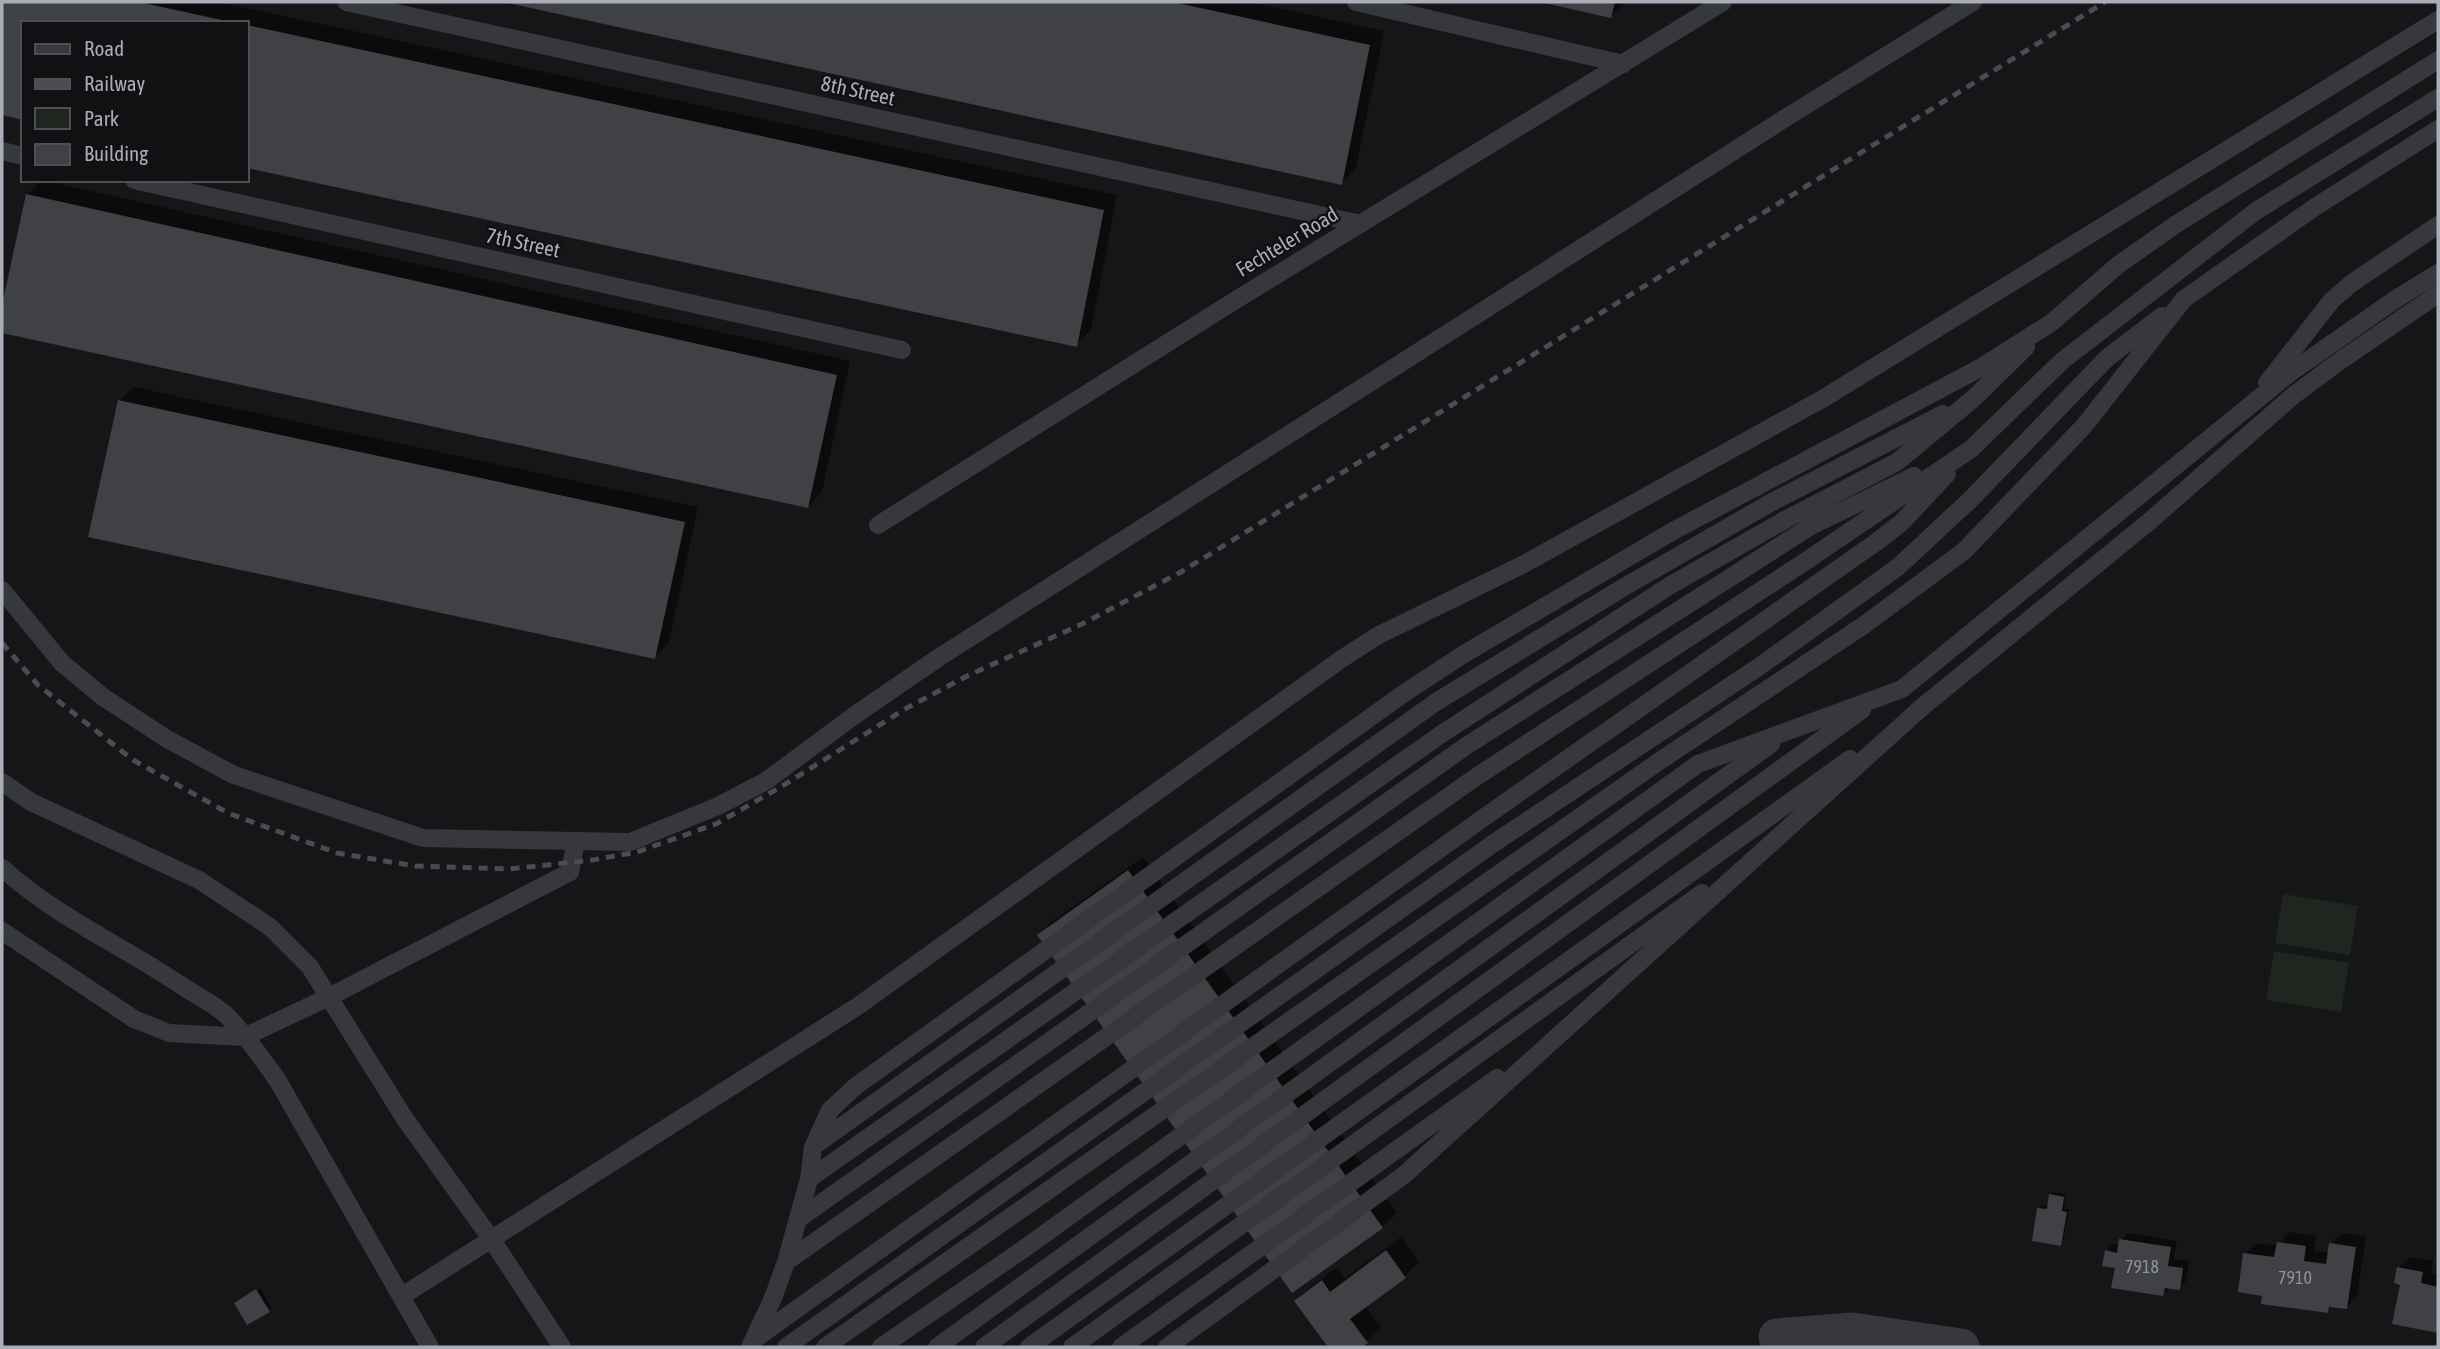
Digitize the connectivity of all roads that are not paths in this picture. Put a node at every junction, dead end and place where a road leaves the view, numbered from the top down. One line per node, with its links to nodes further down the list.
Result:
1 (346, 2): 13 (lane, 8th Street)
2 (1356, 2): 7 (lane)
3 (1723, 2): 7 (lane, Fechteler Road)
4 (1973, 2): 30 (lane)
5 (2438, 20): 39 (lane)
6 (2438, 60): 18 (lane)
7 (1623, 64): 13 (lane, Fechteler Road)
8 (2438, 97): 22 (lane)
9 (2438, 129): 17 (lane)
10 (2, 151): 11 (lane)
11 (21, 156)
12 (143, 182): 19 (lane, 7th Street)
13 (1361, 224): 23 (lane, Fechteler Road)
14 (2438, 225): 21 (lane)
15 (2438, 273): 21 (lane)
16 (2438, 294): 26 (lane)
17 (2184, 299): 46 (lane); 47 (lane)
18 (2051, 323): 20 (lane); 36 (lane)
19 (902, 350)
20 (1975, 398): 36 (lane); 37 (lane)
21 (2253, 403): 25 (lane)
22 (1971, 449): 38 (lane); 40 (lane); 43 (lane)
23 (878, 525)
24 (2, 590): 30 (lane)
25 (1879, 698): 27 (lane); 50 (lane)
26 (1922, 708): 29 (lane); 51 (lane)
27 (1790, 730): 48 (lane); 49 (lane)
28 (2, 782): 33 (lane)
29 (1776, 839): 34 (lane); 52 (lane)
30 (576, 841): 33 (lane)
31 (2, 868): 35 (lane)
32 (2, 932): 35 (lane)
33 (329, 997): 35 (lane); 39 (lane)
34 (1566, 1028): 53 (lane); 54 (lane)
35 (244, 1037): 41 (lane)
36 (813, 1147): 37 (lane)
37 (810, 1179): 38 (lane)
38 (800, 1218): 40 (lane)
39 (492, 1240): 41 (lane); 45 (lane)
40 (786, 1262): 43 (lane)
41 (402, 1296): 44 (lane)
42 (1777, 1337): 55 (street)
43 (752, 1343)
44 (424, 1345)
45 (562, 1347)
46 (786, 1347)
47 (825, 1347)
48 (881, 1347)
49 (937, 1347)
50 (984, 1347)
51 (1029, 1347)
52 (1072, 1347)
53 (1121, 1347)
54 (1167, 1347)
55 (1961, 1347)

